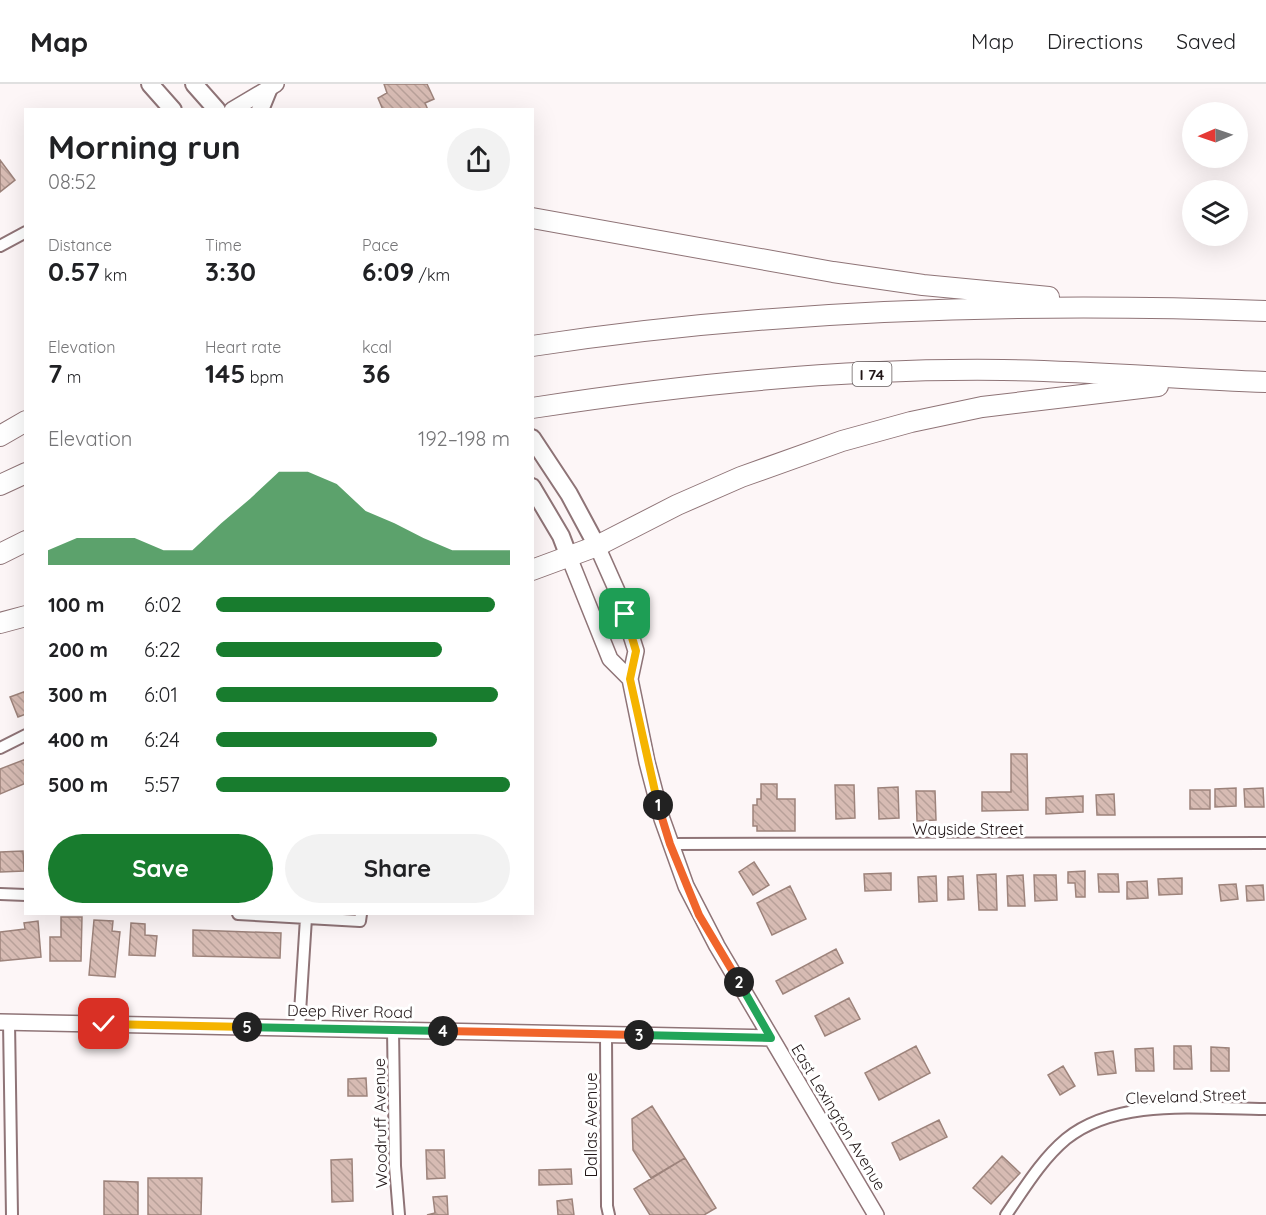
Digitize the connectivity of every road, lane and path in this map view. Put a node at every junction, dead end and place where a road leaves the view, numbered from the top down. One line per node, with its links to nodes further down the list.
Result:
1 (150, 84): 4 (main road)
2 (194, 84): 5 (main road)
3 (272, 86): 6 (main road); 7 (main road)
4 (166, 106)
5 (215, 108)
6 (235, 108)
7 (261, 108)
8 (534, 218): 11 (highway)
9 (24, 233): 10 (street)
10 (0, 246)
11 (1144, 306): 12 (highway); 13 (highway)
12 (1266, 311)
13 (534, 346)
14 (1213, 380): 15 (highway, I 74); 16 (highway, I 74); 24 (highway)
15 (1266, 382)
16 (534, 408)
17 (24, 422): 18 (highway)
18 (0, 436)
19 (536, 444): 24 (main road)
20 (24, 474): 21 (highway)
21 (0, 485)
22 (534, 491): 26 (main road)
23 (24, 542): 25 (highway)
24 (597, 546): 26 (highway); 30 (main road)
25 (0, 554)
26 (569, 556): 27 (highway); 30 (main road)
27 (534, 569)
28 (24, 617): 29 (highway)
29 (0, 623)
30 (630, 679): 34 (main road, East Lexington Avenue)
31 (24, 736): 32 (street)
32 (0, 748)
33 (1266, 843): 34 (street, Wayside Street)
34 (670, 844): 44 (main road, East Lexington Avenue)
35 (0, 894): 36 (street)
36 (24, 895)
37 (255, 915): 39 (street)
38 (361, 915): 39 (street)
39 (306, 918): 41 (street)
40 (5, 1022): 41 (main road, Deep River Road); 46 (street)
41 (299, 1028): 42 (main road, Deep River Road)
42 (393, 1030): 43 (main road, Deep River Road); 47 (street, Woodruff Avenue)
43 (606, 1035): 44 (main road, Deep River Road); 48 (street, Dallas Avenue)
44 (771, 1038): 49 (main road, East Lexington Avenue)
45 (1266, 1109): 50 (street, Cleveland Street)
46 (12, 1215)
47 (399, 1215)
48 (609, 1215)
49 (876, 1215)
50 (1006, 1215)

